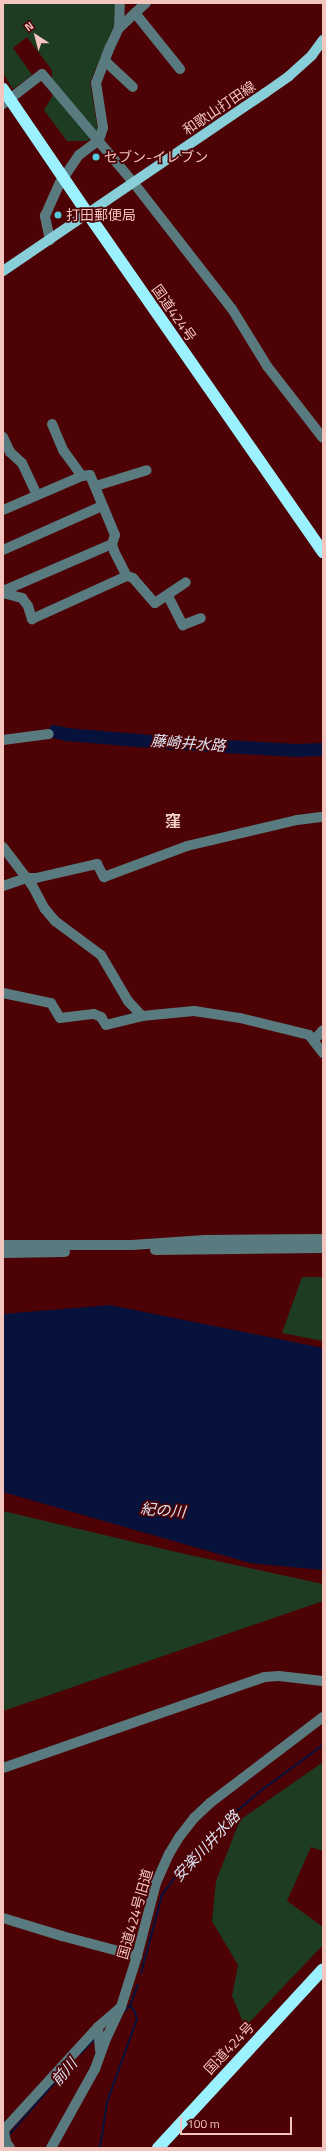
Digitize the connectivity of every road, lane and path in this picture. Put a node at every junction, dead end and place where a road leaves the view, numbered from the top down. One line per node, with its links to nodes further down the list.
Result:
1 (120, 3): 4 (street)
2 (146, 3): 3 (street)
3 (135, 12): 4 (street); 7 (street)
4 (119, 28): 6 (street)
5 (323, 40): 13 (main road, 和歌山打田線)
6 (105, 61): 8 (street); 11 (street)
7 (180, 69)
8 (133, 87)
9 (3, 89): 10 (highway, 国道424号)
10 (6, 102): 11 (street); 12 (highway, 国道424号)
11 (99, 140): 12 (street); 13 (street)
12 (63, 178): 14 (highway, 国道424号); 15 (street)
13 (133, 182): 14 (main road, 和歌山打田線); 19 (street)
14 (88, 214): 15 (main road, 和歌山打田線); 28 (highway, 国道424号)
15 (50, 240): 16 (main road, 和歌山打田線)
16 (3, 271)
17 (52, 424): 21 (street)
18 (3, 437): 23 (street)
19 (323, 438)
20 (147, 470): 22 (street)
21 (82, 476): 22 (street); 23 (street)
22 (96, 486): 24 (street)
23 (37, 495): 25 (street)
24 (102, 506): 26 (street); 27 (street)
25 (3, 510)
26 (112, 544): 29 (street); 31 (street)
27 (3, 550)
28 (323, 552)
29 (127, 576): 31 (street); 32 (street)
30 (186, 582): 32 (street)
31 (3, 591)
32 (168, 596): 33 (street)
33 (201, 618)
34 (49, 734): 35 (street)
35 (3, 740)
36 (323, 817): 38 (street)
37 (3, 847): 38 (street)
38 (26, 878): 39 (street); 41 (street)
39 (3, 886)
40 (3, 993): 41 (street)
41 (142, 1016): 43 (street)
42 (323, 1030): 43 (street)
43 (314, 1040): 44 (street)
44 (323, 1053)
45 (323, 1239): 46 (street)
46 (3, 1245)
47 (323, 1248): 48 (street)
48 (3, 1253)
49 (323, 1681): 51 (street)
50 (323, 1717): 53 (street, 国道424号旧道)
51 (3, 1768)
52 (3, 1918): 53 (street)
53 (137, 1956): 55 (street, 国道424号旧道)
54 (323, 1969): 60 (highway, 国道424号)
55 (120, 2010): 56 (street); 57 (street, 国道424号旧道)
56 (99, 2032): 57 (street); 58 (street)
57 (100, 2054): 59 (street, 国道424号旧道)
58 (5, 2139)
59 (51, 2148)
60 (158, 2148)

